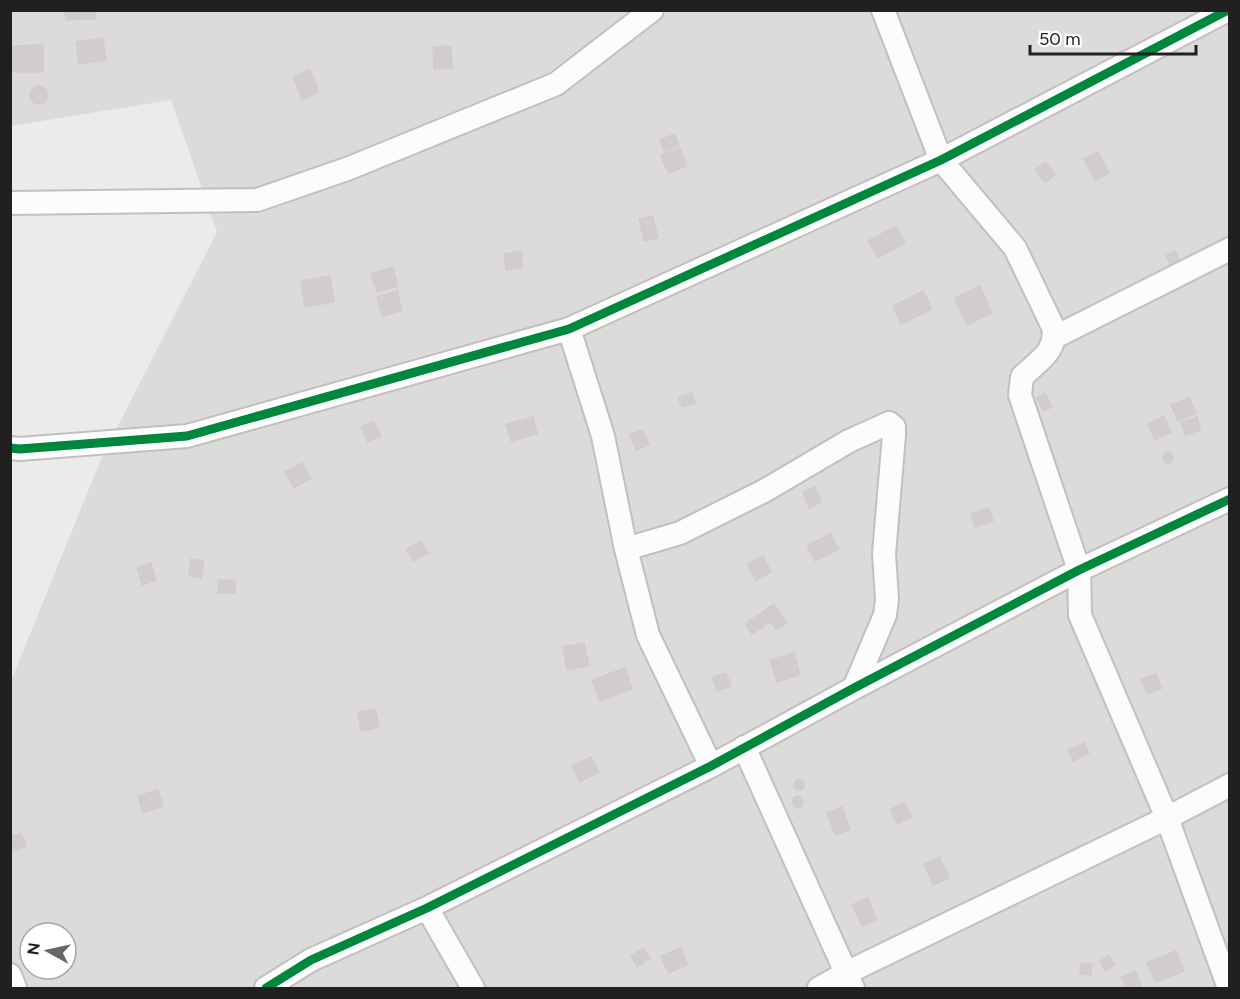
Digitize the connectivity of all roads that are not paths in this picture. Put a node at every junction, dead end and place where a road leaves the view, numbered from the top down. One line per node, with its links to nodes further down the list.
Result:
1 (652, 10): 5 (street)
2 (883, 10): 4 (street)
3 (1228, 10): 4 (street)
4 (941, 160): 7 (street); 8 (street)
5 (10, 203)
6 (1230, 249): 8 (street)
7 (569, 329): 9 (street); 11 (street)
8 (1055, 337): 12 (street)
9 (10, 448)
10 (1230, 499): 12 (street)
11 (626, 549): 13 (street); 15 (street)
12 (1079, 570): 13 (street); 17 (street)
13 (854, 688): 14 (street)
14 (744, 747): 15 (street); 20 (street)
15 (711, 766): 18 (street)
16 (1230, 785): 17 (street)
17 (1167, 818): 20 (street); 25 (street)
18 (427, 908): 22 (street); 23 (street)
19 (10, 975): 21 (street)
20 (850, 981): 24 (street)
21 (15, 988)
22 (266, 988)
23 (473, 988)
24 (819, 988)
25 (1229, 988)

